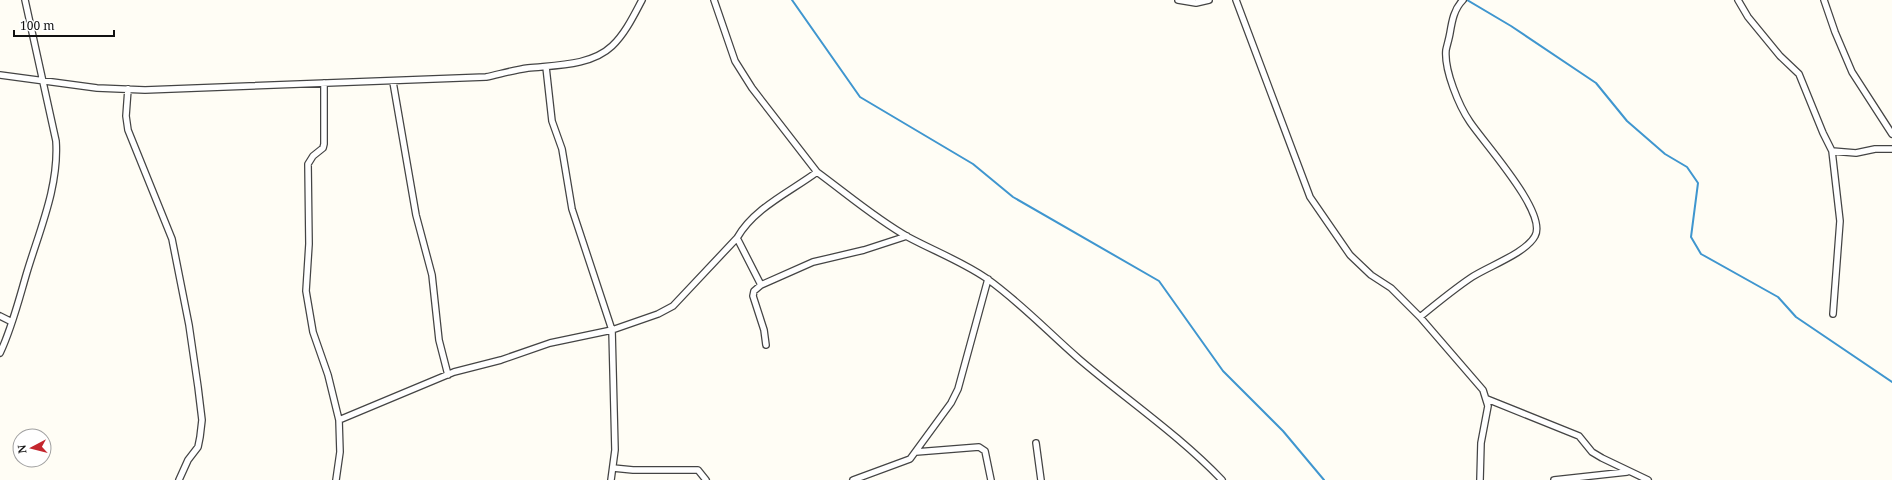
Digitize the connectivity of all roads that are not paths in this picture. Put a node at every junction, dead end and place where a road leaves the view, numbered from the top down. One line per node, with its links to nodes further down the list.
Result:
1 (25, 0): 12 (street)
2 (642, 0): 10 (street)
3 (714, 0): 19 (street)
4 (1178, 0): 5 (street)
5 (1209, 0)
6 (1236, 0): 26 (street)
7 (1463, 0): 26 (street)
8 (1738, 0): 18 (street)
9 (1824, 0): 16 (street)
10 (546, 67): 13 (street); 28 (street)
11 (0, 75): 12 (street)
12 (43, 82): 15 (street); 27 (street)
13 (393, 82): 14 (street); 31 (street)
14 (324, 83): 15 (street); 33 (street)
15 (128, 89): 38 (street)
16 (1892, 134)
17 (1892, 149): 18 (street)
18 (1832, 151): 24 (street)
19 (817, 172): 20 (street); 21 (street)
20 (907, 236): 22 (street); 23 (street)
21 (736, 238): 23 (street); 28 (street)
22 (988, 280): 35 (street); 45 (street)
23 (761, 285): 29 (street)
24 (1833, 314)
25 (0, 316): 27 (street)
26 (1420, 317): 32 (street)
27 (12, 322): 30 (street)
28 (612, 330): 31 (street); 36 (street)
29 (766, 345)
30 (0, 354)
31 (448, 375): 33 (street)
32 (1487, 398): 37 (street); 46 (street)
33 (339, 420): 39 (street)
34 (1036, 443): 44 (street)
35 (916, 452): 42 (street); 43 (street)
36 (613, 468): 40 (street); 41 (street)
37 (1628, 472): 47 (street); 48 (street)
38 (179, 480)
39 (336, 480)
40 (611, 480)
41 (706, 480)
42 (853, 480)
43 (991, 480)
44 (1041, 480)
45 (1222, 480)
46 (1480, 480)
47 (1554, 480)
48 (1648, 480)

